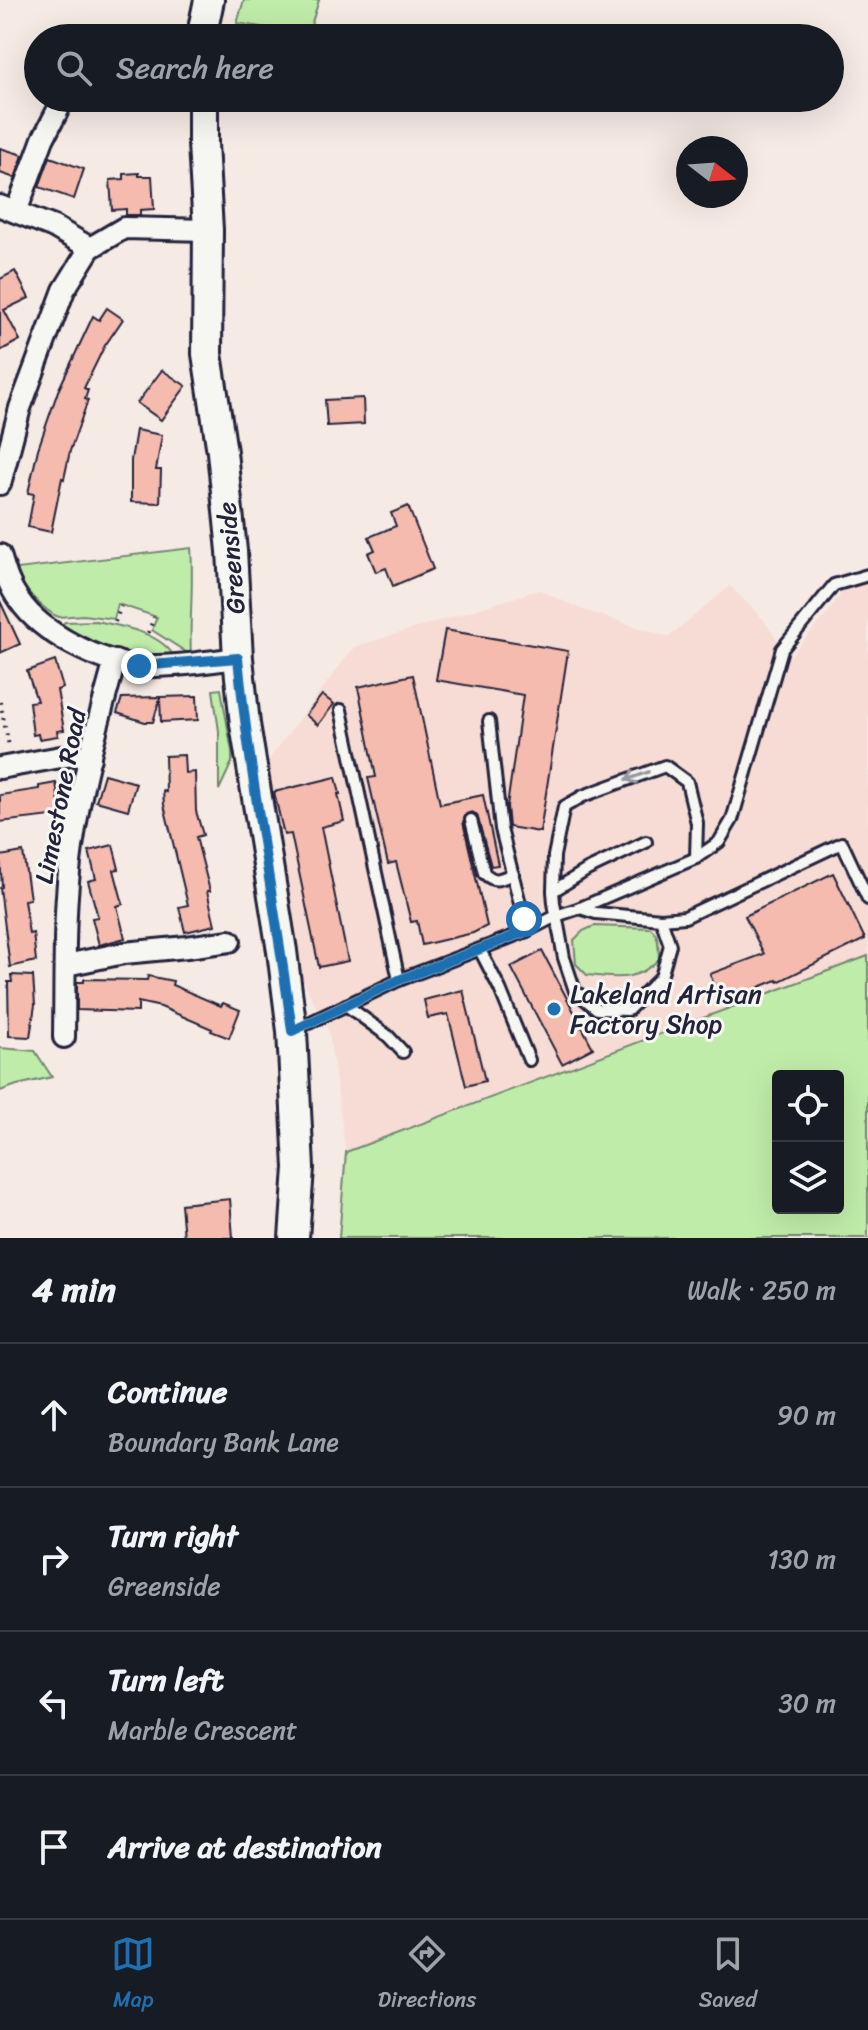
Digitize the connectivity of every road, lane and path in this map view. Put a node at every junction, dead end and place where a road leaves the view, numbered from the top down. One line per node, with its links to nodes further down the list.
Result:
1 (209, 0): 2 (street)
2 (204, 24)
3 (57, 112): 5 (street)
4 (203, 112): 6 (street, Greenside)
5 (8, 209): 7 (street)
6 (208, 230): 7 (street); 16 (street, Greenside)
7 (90, 248): 8 (street)
8 (0, 484)
9 (0, 555): 11 (street)
10 (868, 575): 26 (lane)
11 (4, 585): 17 (street)
12 (121, 606): 14 (path)
13 (154, 617): 15 (path)
14 (115, 622)
15 (148, 633)
16 (238, 658): 17 (street); 39 (street, Greenside)
17 (115, 661): 22 (street, Limestone Road)
18 (0, 702): 21 (path)
19 (341, 710): 37 (lane)
20 (489, 721): 27 (lane)
21 (7, 739)
22 (90, 758): 23 (street); 36 (street, Limestone Road)
23 (0, 768)
24 (471, 820): 27 (lane)
25 (646, 842): 28 (lane)
26 (696, 858): 28 (lane, one-way to 28); 30 (lane)
27 (513, 874): 33 (lane)
28 (553, 891): 31 (lane)
29 (868, 899): 32 (lane)
30 (580, 908): 31 (lane); 32 (lane)
31 (556, 916): 32 (lane); 33 (lane)
32 (661, 919)
33 (527, 931): 35 (lane)
34 (230, 941): 36 (street)
35 (480, 950): 37 (lane); 42 (lane)
36 (66, 965): 40 (street, Limestone Road)
37 (399, 980): 38 (lane)
38 (346, 1005): 39 (lane); 41 (lane)
39 (292, 1031): 43 (street, Greenside)
40 (64, 1037)
41 (403, 1052)
42 (529, 1060)
43 (294, 1238)

